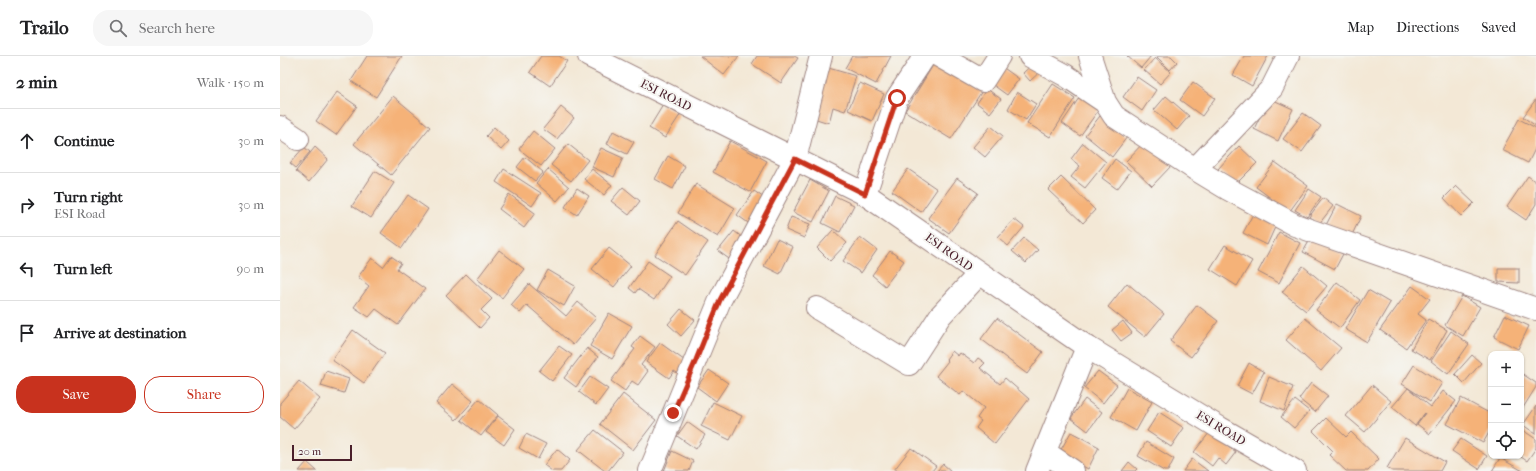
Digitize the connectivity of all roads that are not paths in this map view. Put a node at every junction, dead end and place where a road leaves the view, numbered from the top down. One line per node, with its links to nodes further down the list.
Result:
1 (589, 56): 10 (street, ESI ROAD)
2 (821, 56): 10 (street)
3 (925, 56): 12 (street)
4 (939, 56): 5 (street)
5 (999, 56)
6 (1030, 56): 9 (street)
7 (1090, 56): 9 (street)
8 (1288, 56): 11 (street)
9 (1105, 102): 11 (street)
10 (795, 159): 12 (street, ESI ROAD); 18 (street)
11 (1195, 169): 15 (street)
12 (865, 194): 13 (street, ESI ROAD)
13 (979, 274): 14 (street); 16 (street, ESI ROAD)
14 (817, 308)
15 (1536, 309)
16 (1088, 347): 17 (street); 20 (street, ESI ROAD)
17 (1041, 462): 19 (street)
18 (650, 471)
19 (1073, 471)
20 (1295, 471)

